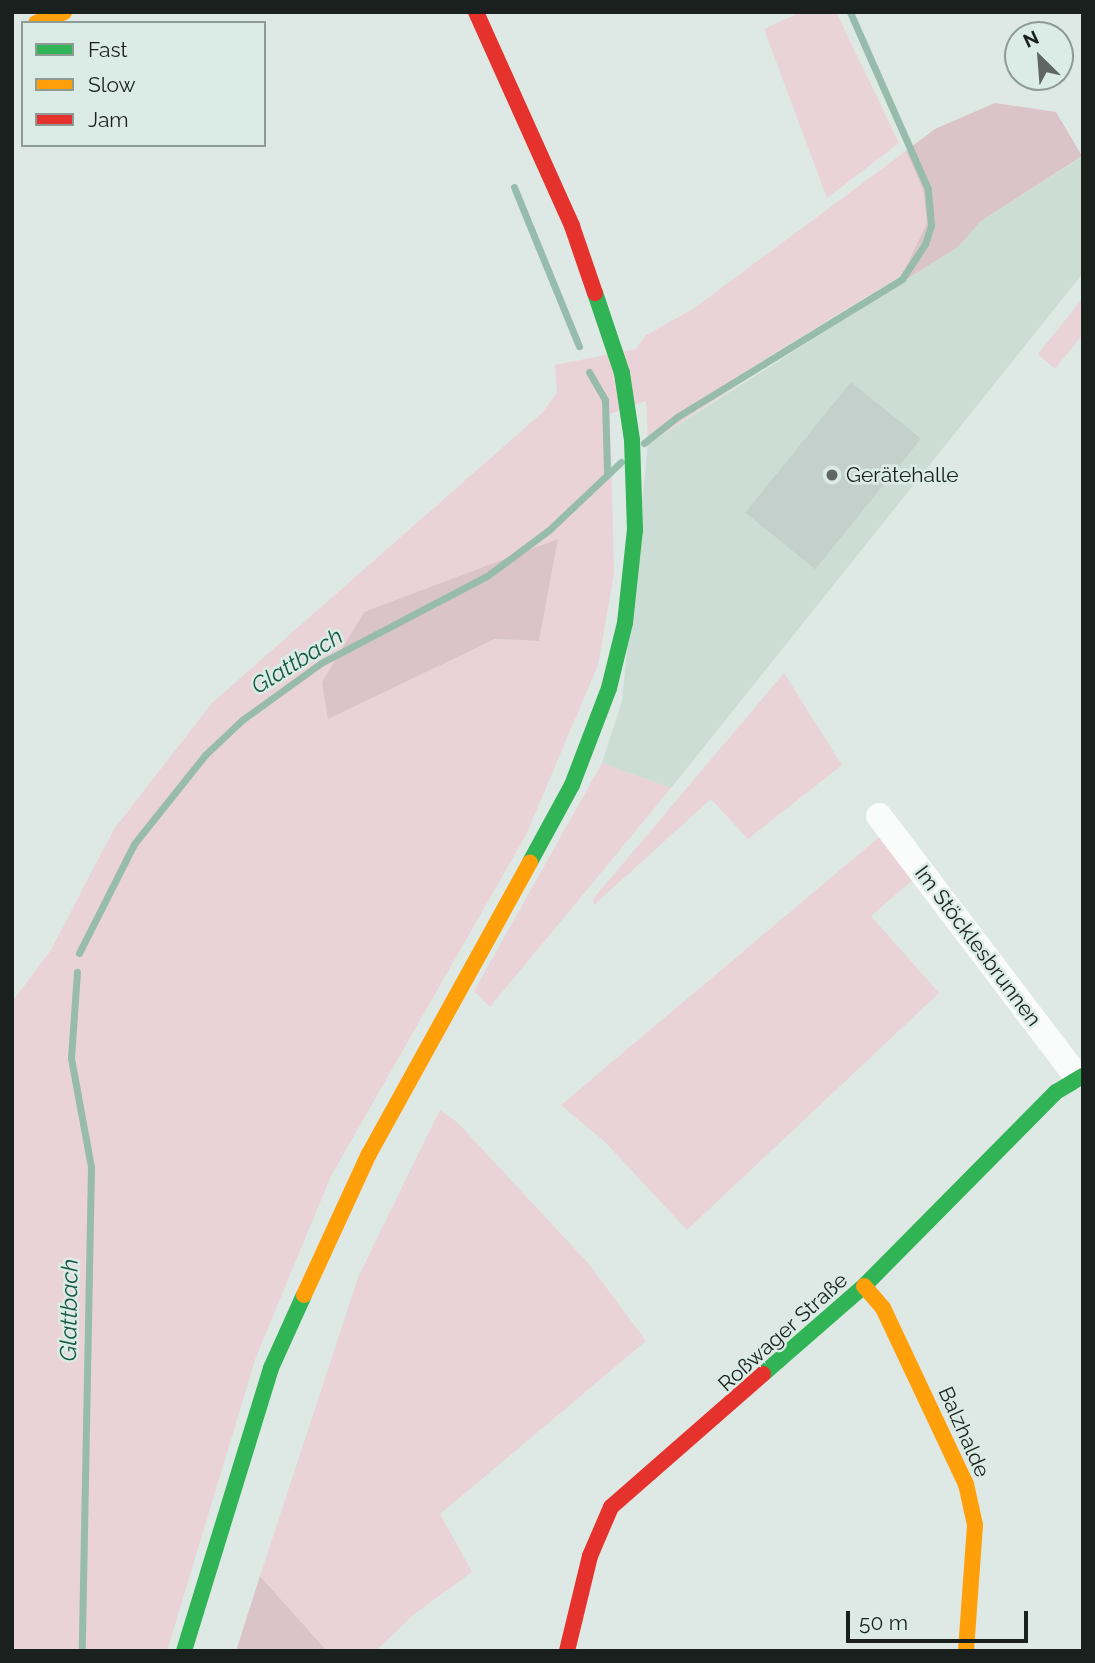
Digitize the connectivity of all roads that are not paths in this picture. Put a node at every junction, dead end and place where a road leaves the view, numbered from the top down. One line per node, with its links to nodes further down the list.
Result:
1 (64, 12): 3 (main road)
2 (476, 12): 7 (main road)
3 (41, 21)
4 (879, 816): 5 (street, Im Stöcklesbrunnen)
5 (1080, 1076): 6 (main road, Roßwager Straße)
6 (864, 1286): 8 (main road, Roßwager Straße); 9 (main road, Balzhalde)
7 (184, 1651)
8 (567, 1651)
9 (966, 1651)

